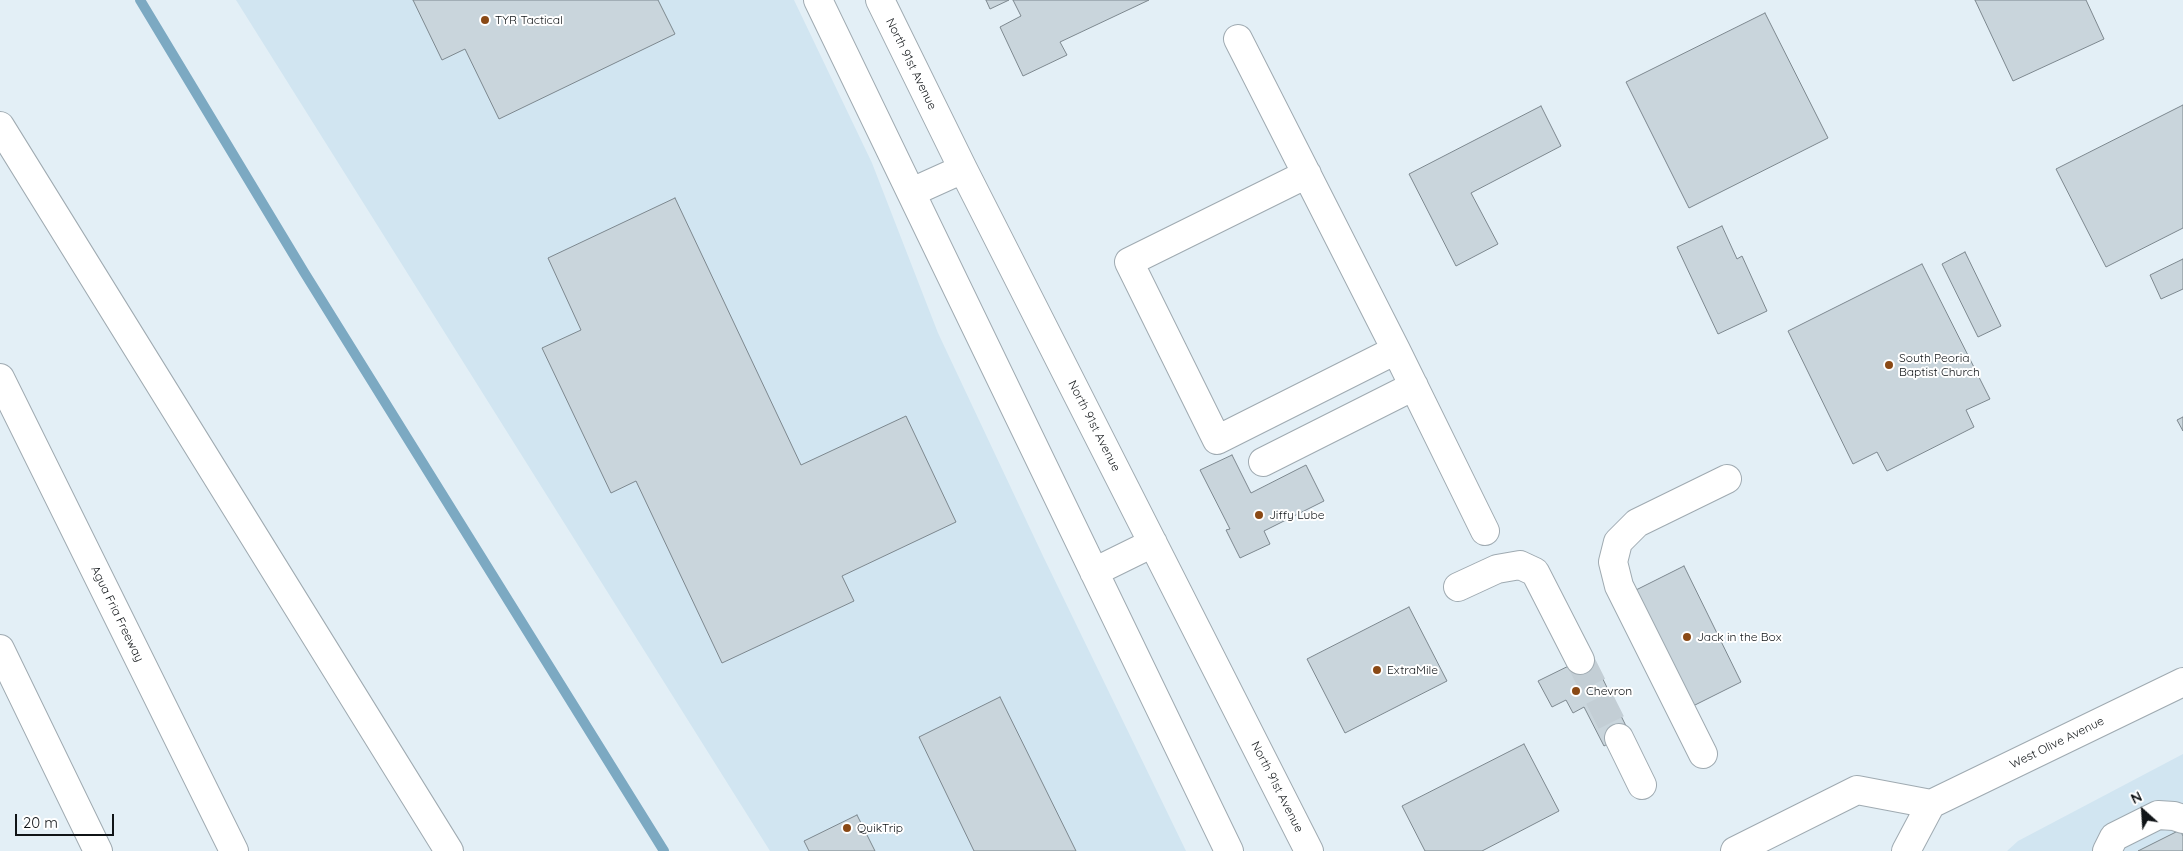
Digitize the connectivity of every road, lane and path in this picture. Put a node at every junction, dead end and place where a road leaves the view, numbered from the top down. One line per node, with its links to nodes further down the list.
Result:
1 (818, 0): 7 (main road)
2 (880, 0): 5 (main road, North 91st Avenue)
3 (1238, 39): 6 (main road)
4 (0, 126): 27 (main road)
5 (963, 169): 7 (main road); 14 (main road, North 91st Avenue)
6 (1307, 174): 8 (main road); 8 (main road)
7 (912, 192): 15 (main road)
8 (1396, 350): 10 (main road)
9 (0, 378): 26 (main road, Agua Fria Freeway)
10 (1414, 386): 11 (main road); 13 (main road)
11 (1263, 462)
12 (1727, 479): 21 (main road)
13 (1485, 531)
14 (1153, 543): 15 (main road); 29 (main road, North 91st Avenue)
15 (1094, 572): 28 (main road)
16 (1458, 586): 18 (main road)
17 (0, 649): 25 (main road)
18 (1580, 660)
19 (2183, 682): 23 (main road, West Olive Avenue)
20 (1619, 738): 22 (main road)
21 (1703, 754)
22 (1642, 785)
23 (1931, 804): 30 (main road); 31 (main road)
24 (2183, 819): 32 (main road)
25 (98, 851)
26 (234, 851)
27 (449, 851)
28 (1229, 851)
29 (1309, 851)
30 (1735, 851)
31 (1906, 851)
32 (2107, 851)

